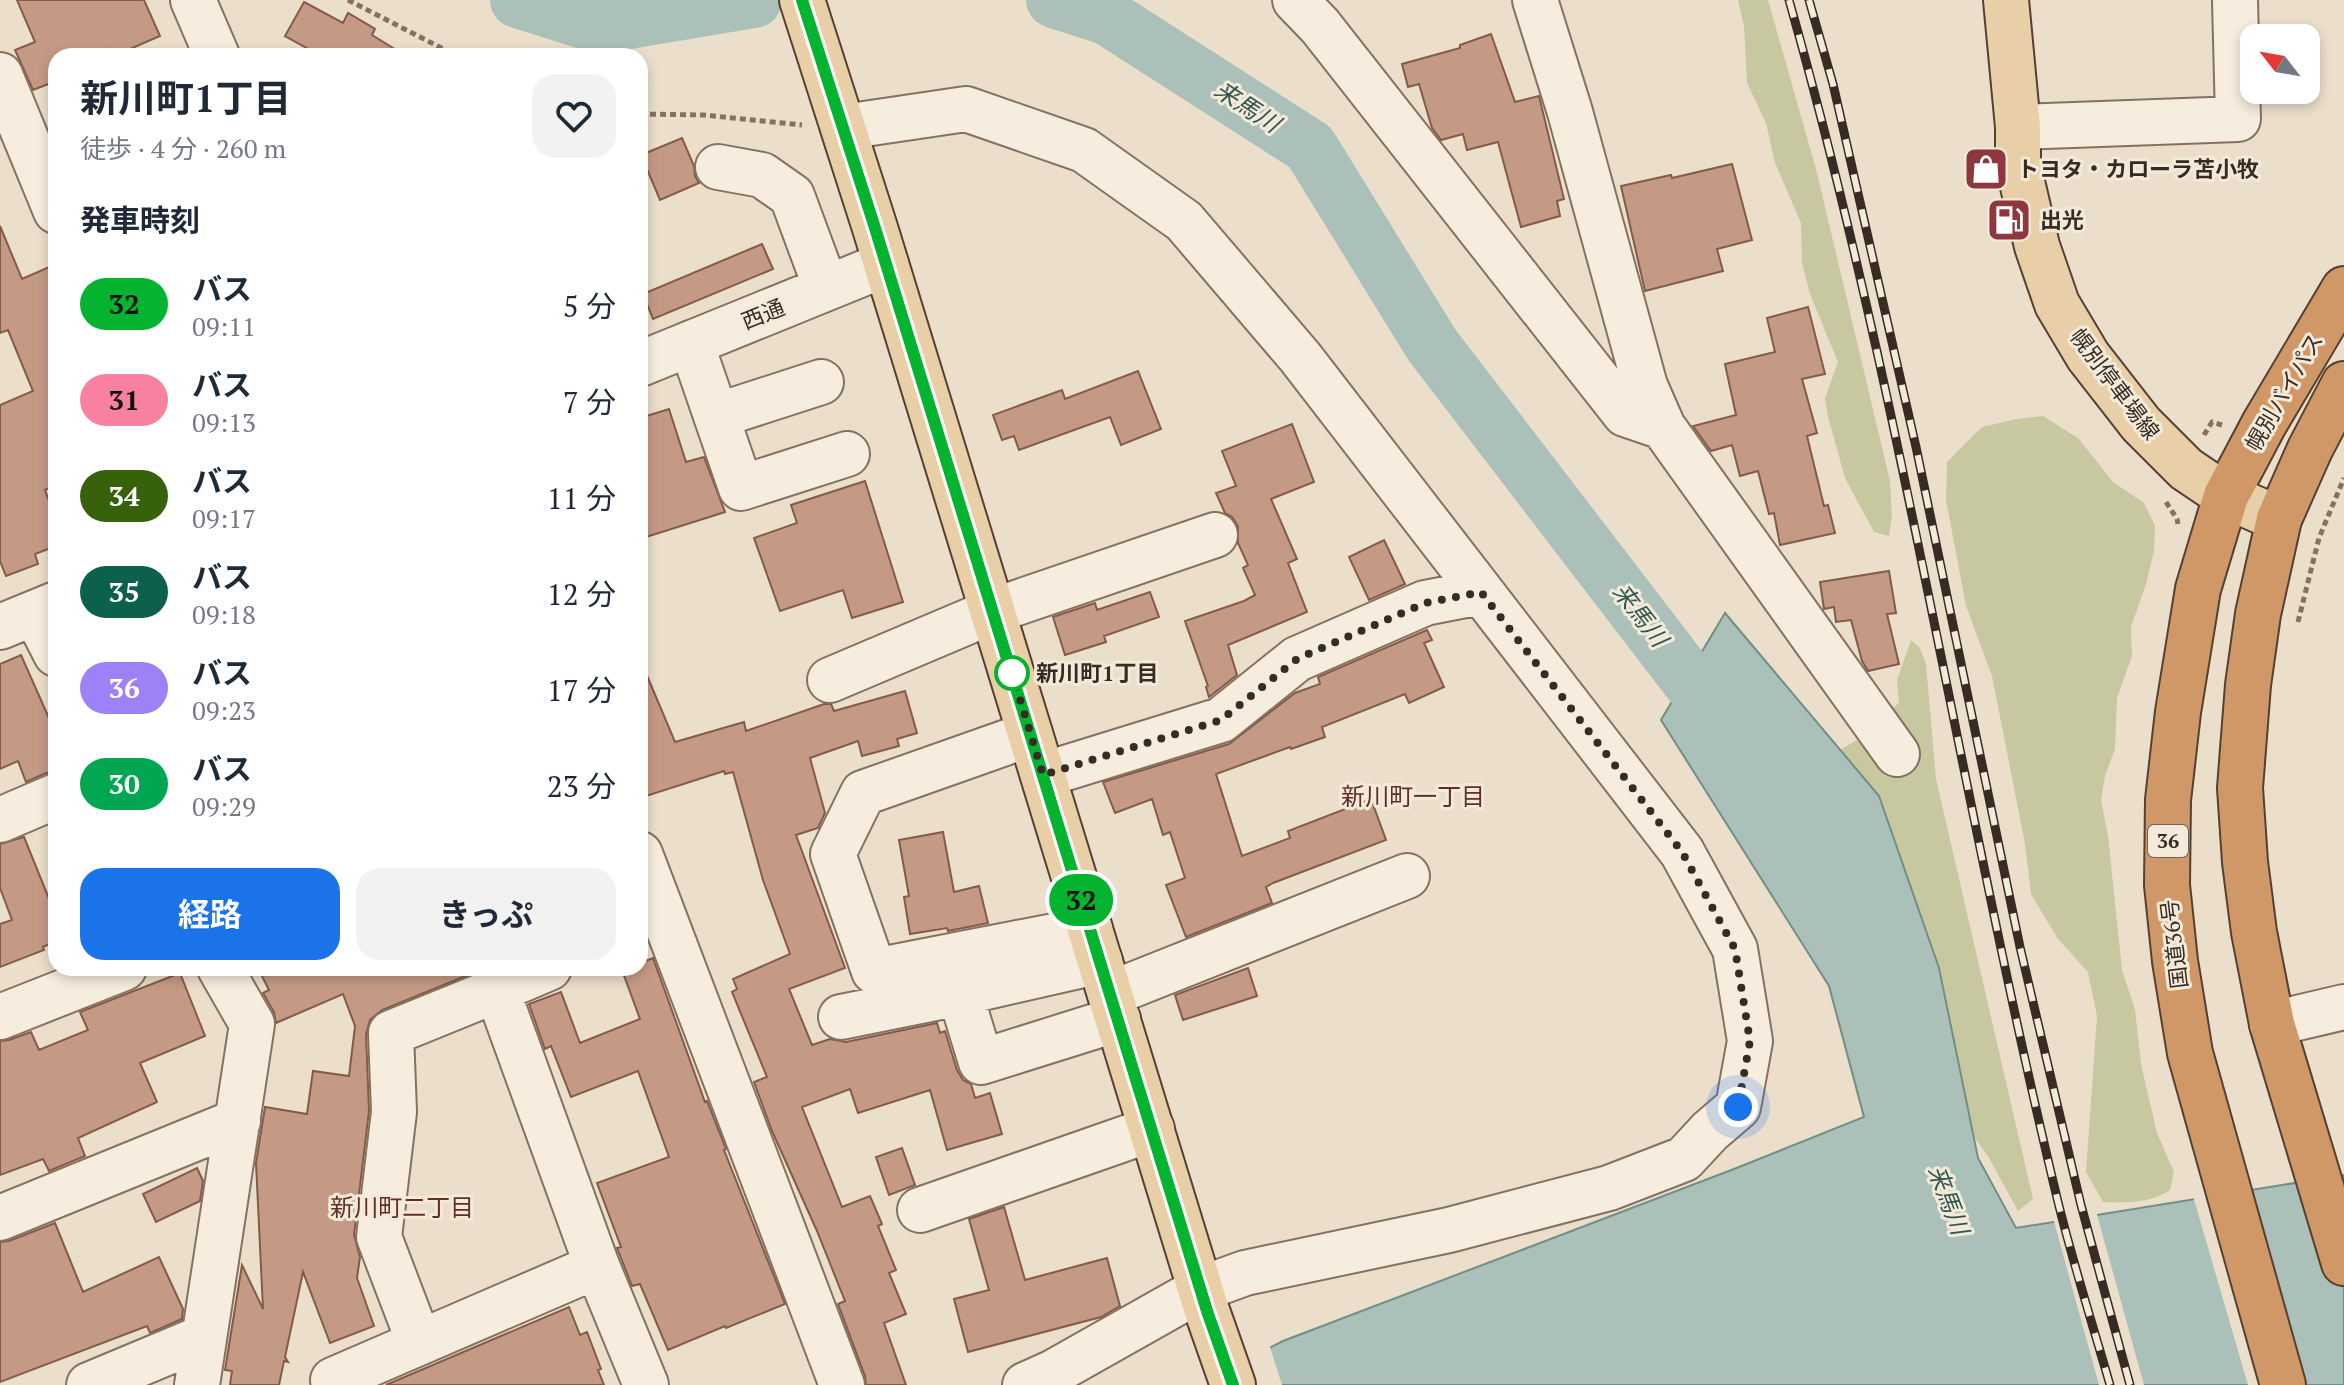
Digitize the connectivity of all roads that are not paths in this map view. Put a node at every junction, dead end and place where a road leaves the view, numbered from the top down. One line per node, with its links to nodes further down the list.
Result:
1 (193, 0): 7 (street)
2 (802, 0): 9 (main road)
3 (1295, 0): 22 (street)
4 (1535, 0): 22 (street)
5 (2006, 0): 10 (main road, 幌別停車場線)
6 (2235, 0): 10 (street)
7 (210, 48)
8 (0, 75): 11 (street)
9 (829, 117): 14 (main road); 27 (street)
10 (2018, 127): 24 (main road, 幌別停車場線)
11 (27, 133): 13 (street)
12 (718, 167): 15 (street)
13 (48, 189)
14 (886, 264): 15 (street, 西通); 28 (main road)
15 (826, 288): 17 (street, 西通)
16 (2344, 289): 24 (highway, 幌別バイパス / 36)
17 (691, 343): 18 (street, 西通); 21 (street)
18 (648, 361)
19 (821, 382): 21 (street)
20 (2344, 384): 25 (highway)
21 (716, 416): 23 (street)
22 (1663, 427): 33 (street)
23 (847, 454)
24 (2226, 496): 25 (main road, 幌別停車場線); 66 (highway, 国道36号 / 36)
25 (2279, 519): 49 (highway)
26 (1215, 535): 28 (street)
27 (1481, 592): 34 (street); 56 (street)
28 (993, 611): 31 (street); 32 (main road)
29 (18, 619): 30 (street)
30 (48, 647)
31 (830, 680)
32 (1030, 734): 34 (main road); 43 (street)
33 (1897, 754)
34 (1043, 775): 43 (main road)
35 (48, 799): 36 (street)
36 (0, 820)
37 (1407, 876): 43 (street)
38 (648, 902): 39 (street)
39 (652, 926): 64 (street)
40 (104, 976): 47 (street)
41 (225, 976): 50 (street)
42 (530, 976): 44 (street)
43 (1105, 976): 45 (street); 45 (street); 51 (main road)
44 (497, 990): 55 (street); 58 (street)
45 (960, 993): 48 (street)
46 (2344, 1007): 49 (street)
47 (0, 1017)
48 (841, 1017)
49 (2272, 1024): 54 (highway)
50 (238, 1121): 53 (street); 57 (street)
51 (1152, 1129): 52 (street); 56 (main road)
52 (920, 1210)
53 (0, 1218)
54 (2344, 1263)
55 (597, 1266): 58 (street); 63 (street)
56 (1204, 1300): 60 (street); 65 (main road)
57 (204, 1337): 61 (street); 62 (street)
58 (419, 1342): 59 (street)
59 (333, 1380)
60 (1039, 1381)
61 (89, 1385)
62 (197, 1385)
63 (646, 1385)
64 (842, 1385)
65 (1233, 1385)
66 (2283, 1385)

